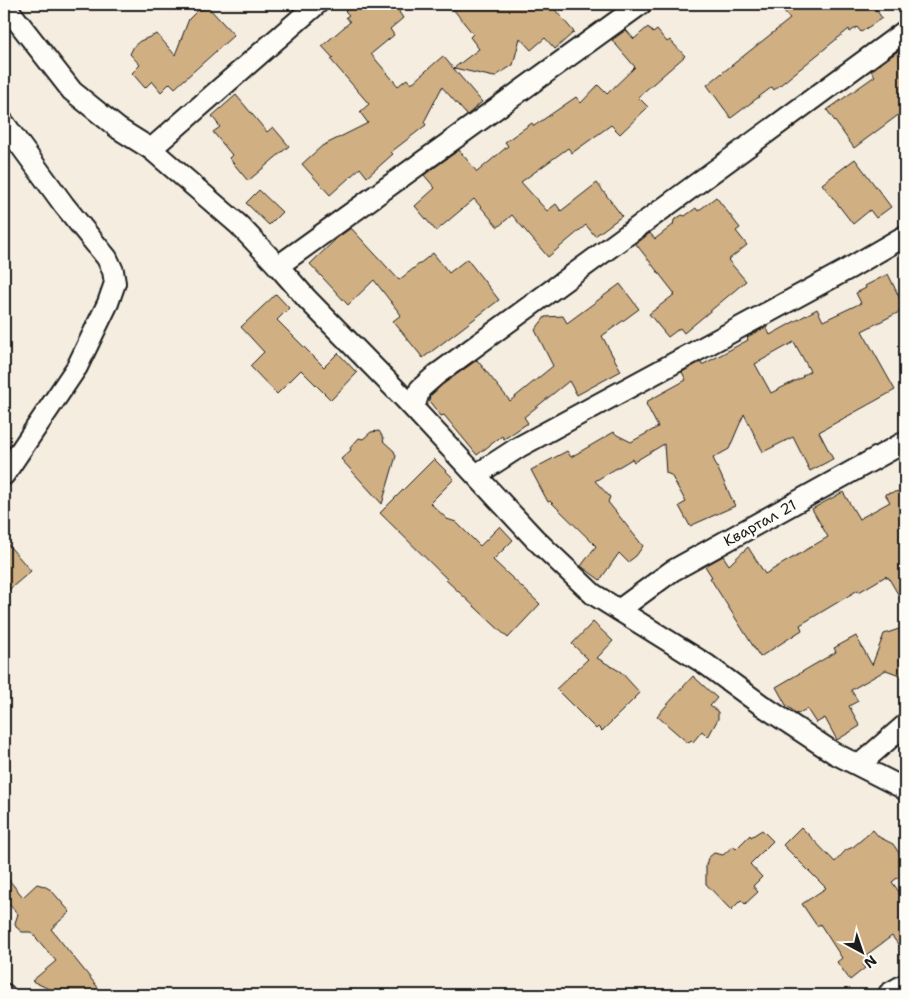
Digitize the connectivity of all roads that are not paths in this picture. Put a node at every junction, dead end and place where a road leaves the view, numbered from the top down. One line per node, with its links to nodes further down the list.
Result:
1 (317, 4): 6 (street)
2 (641, 4): 8 (street)
3 (7, 5): 6 (street)
4 (905, 31): 9 (street)
5 (4, 123): 11 (street)
6 (151, 149): 8 (street)
7 (905, 236): 12 (street)
8 (278, 266): 9 (street)
9 (414, 408): 12 (street)
10 (905, 442): 13 (street, Квартал 21)
11 (4, 475)
12 (476, 475): 13 (street)
13 (619, 610): 15 (street)
14 (905, 725): 15 (street)
15 (859, 765): 16 (street)
16 (905, 790)
17 (905, 987): 18 (street)
18 (891, 995)

